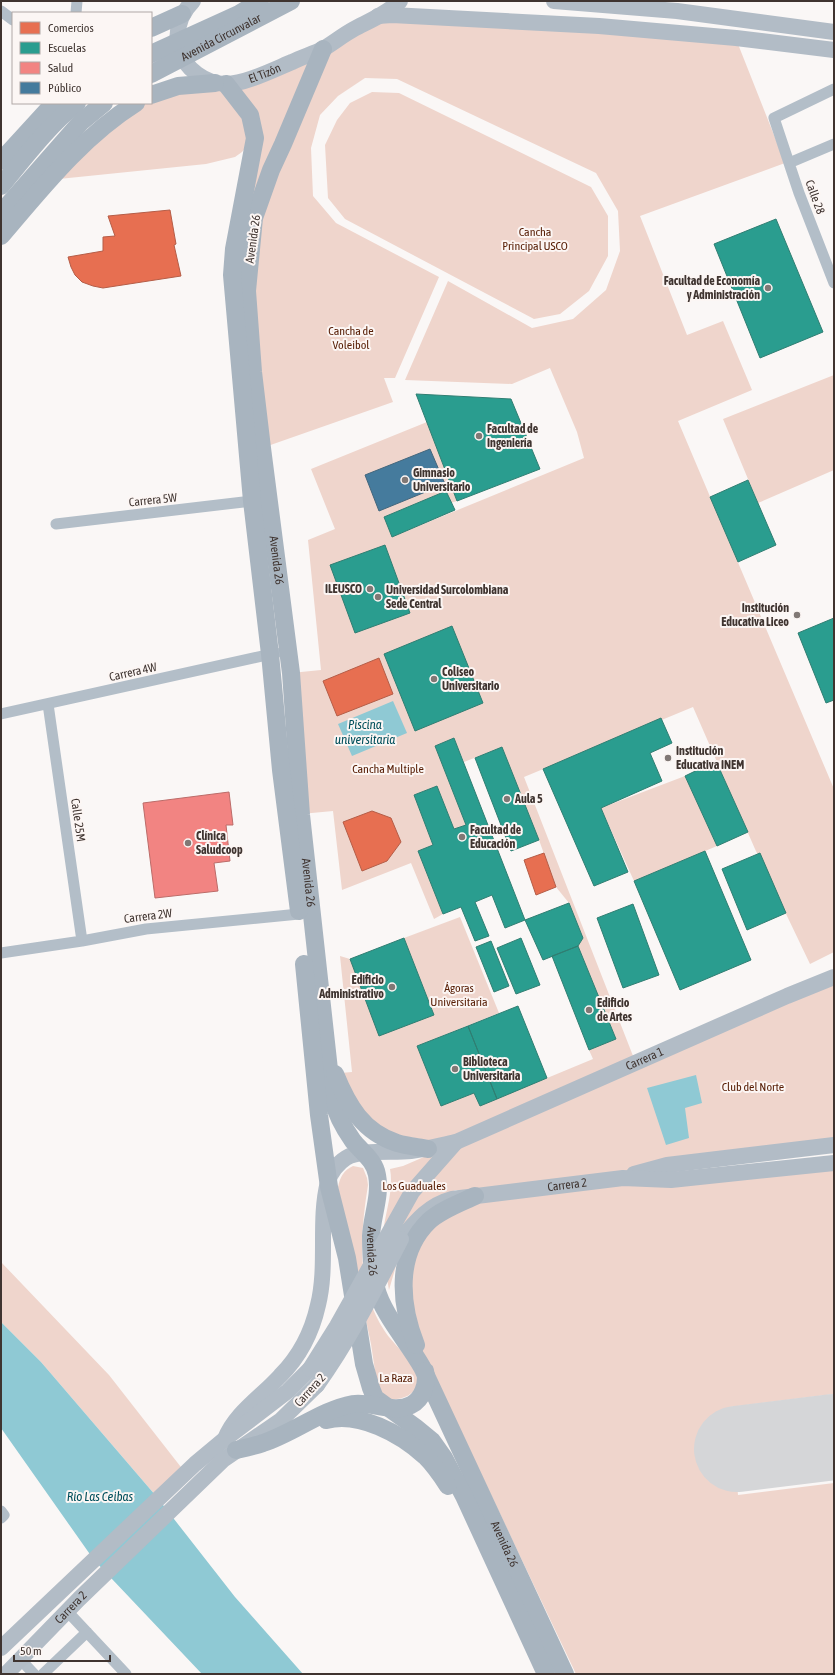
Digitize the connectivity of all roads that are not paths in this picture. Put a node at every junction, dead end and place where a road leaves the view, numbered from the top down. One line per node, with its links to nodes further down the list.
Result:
1 (77, 1): 9 (street)
2 (260, 1): 16 (main road, Avenida Circunvalar, bridge)
3 (291, 1): 17 (main road, Avenida Circunvalar, bridge)
4 (400, 1): 10 (main road, El Tizón)
5 (554, 1): 6 (main road)
6 (630, 4): 13 (main road)
7 (188, 8): 12 (main road); 18 (main road)
8 (1, 11): 11 (street)
9 (76, 12)
10 (378, 16): 14 (main road, El Tizón); 15 (main road)
11 (12, 19)
12 (152, 27)
13 (834, 32)
14 (323, 49): 18 (main road, El Tizón); 33 (main road, Avenida 26)
15 (834, 50)
16 (152, 54)
17 (152, 73)
18 (220, 83): 20 (main road); 31 (main road, Avenida 26)
19 (834, 90): 26 (street, Calle 28)
20 (152, 95)
21 (103, 104): 28 (main road)
22 (135, 104): 29 (main road)
23 (65, 106): 25 (main road); 27 (main road)
24 (834, 144): 26 (street)
25 (1, 161)
26 (789, 163): 30 (street, Calle 28)
27 (1, 186)
28 (1, 213)
29 (1, 236)
30 (834, 283)
31 (252, 501): 32 (street, Carrera 5W); 34 (main road, Avenida 26)
32 (56, 524)
33 (288, 651): 34 (street, Carrera 4W); 41 (main road, Avenida 26)
34 (270, 654): 35 (street, Carrera 4W); 37 (main road, Avenida 26)
35 (48, 704): 36 (street, Carrera 4W); 38 (street, Calle 25M)
36 (1, 714)
37 (299, 914): 38 (street, Carrera 2W); 48 (main road, Avenida 26)
38 (82, 941): 39 (street, Carrera 2W)
39 (1, 953)
40 (834, 977): 42 (main road, Carrera 1)
41 (326, 1055): 44 (main road); 45 (main road, Avenida 26)
42 (456, 1142): 44 (main road, Carrera 1); 53 (main road, Carrera 2, bridge)
43 (834, 1145): 47 (main road, Carrera 2)
44 (428, 1149): 45 (main road, Carrera 1)
45 (365, 1153): 48 (main road, Carrera 1); 50 (main road, Avenida 26)
46 (834, 1163): 47 (main road, Carrera 2)
47 (623, 1178): 49 (main road, Carrera 2)
48 (328, 1182): 51 (main road, Avenida 26); 53 (main road)
49 (475, 1196): 50 (main road); 53 (main road, Carrera 2, bridge)
50 (427, 1378): 51 (main road); 64 (main road, Avenida 26)
51 (385, 1406): 52 (main road); 54 (main road, Avenida 26)
52 (293, 1429): 53 (main road); 54 (main road)
53 (228, 1450): 55 (main road, Carrera 2); 57 (main road, Carrera 2)
54 (494, 1560): 63 (main road, Avenida 26)
55 (67, 1611): 56 (street); 58 (main road, Carrera 2)
56 (88, 1632): 61 (street); 62 (street)
57 (3, 1642)
58 (20, 1659): 59 (main road, Carrera 2); 60 (street)
59 (6, 1674)
60 (34, 1674)
61 (43, 1674)
62 (126, 1674)
63 (546, 1674)
64 (565, 1674)

